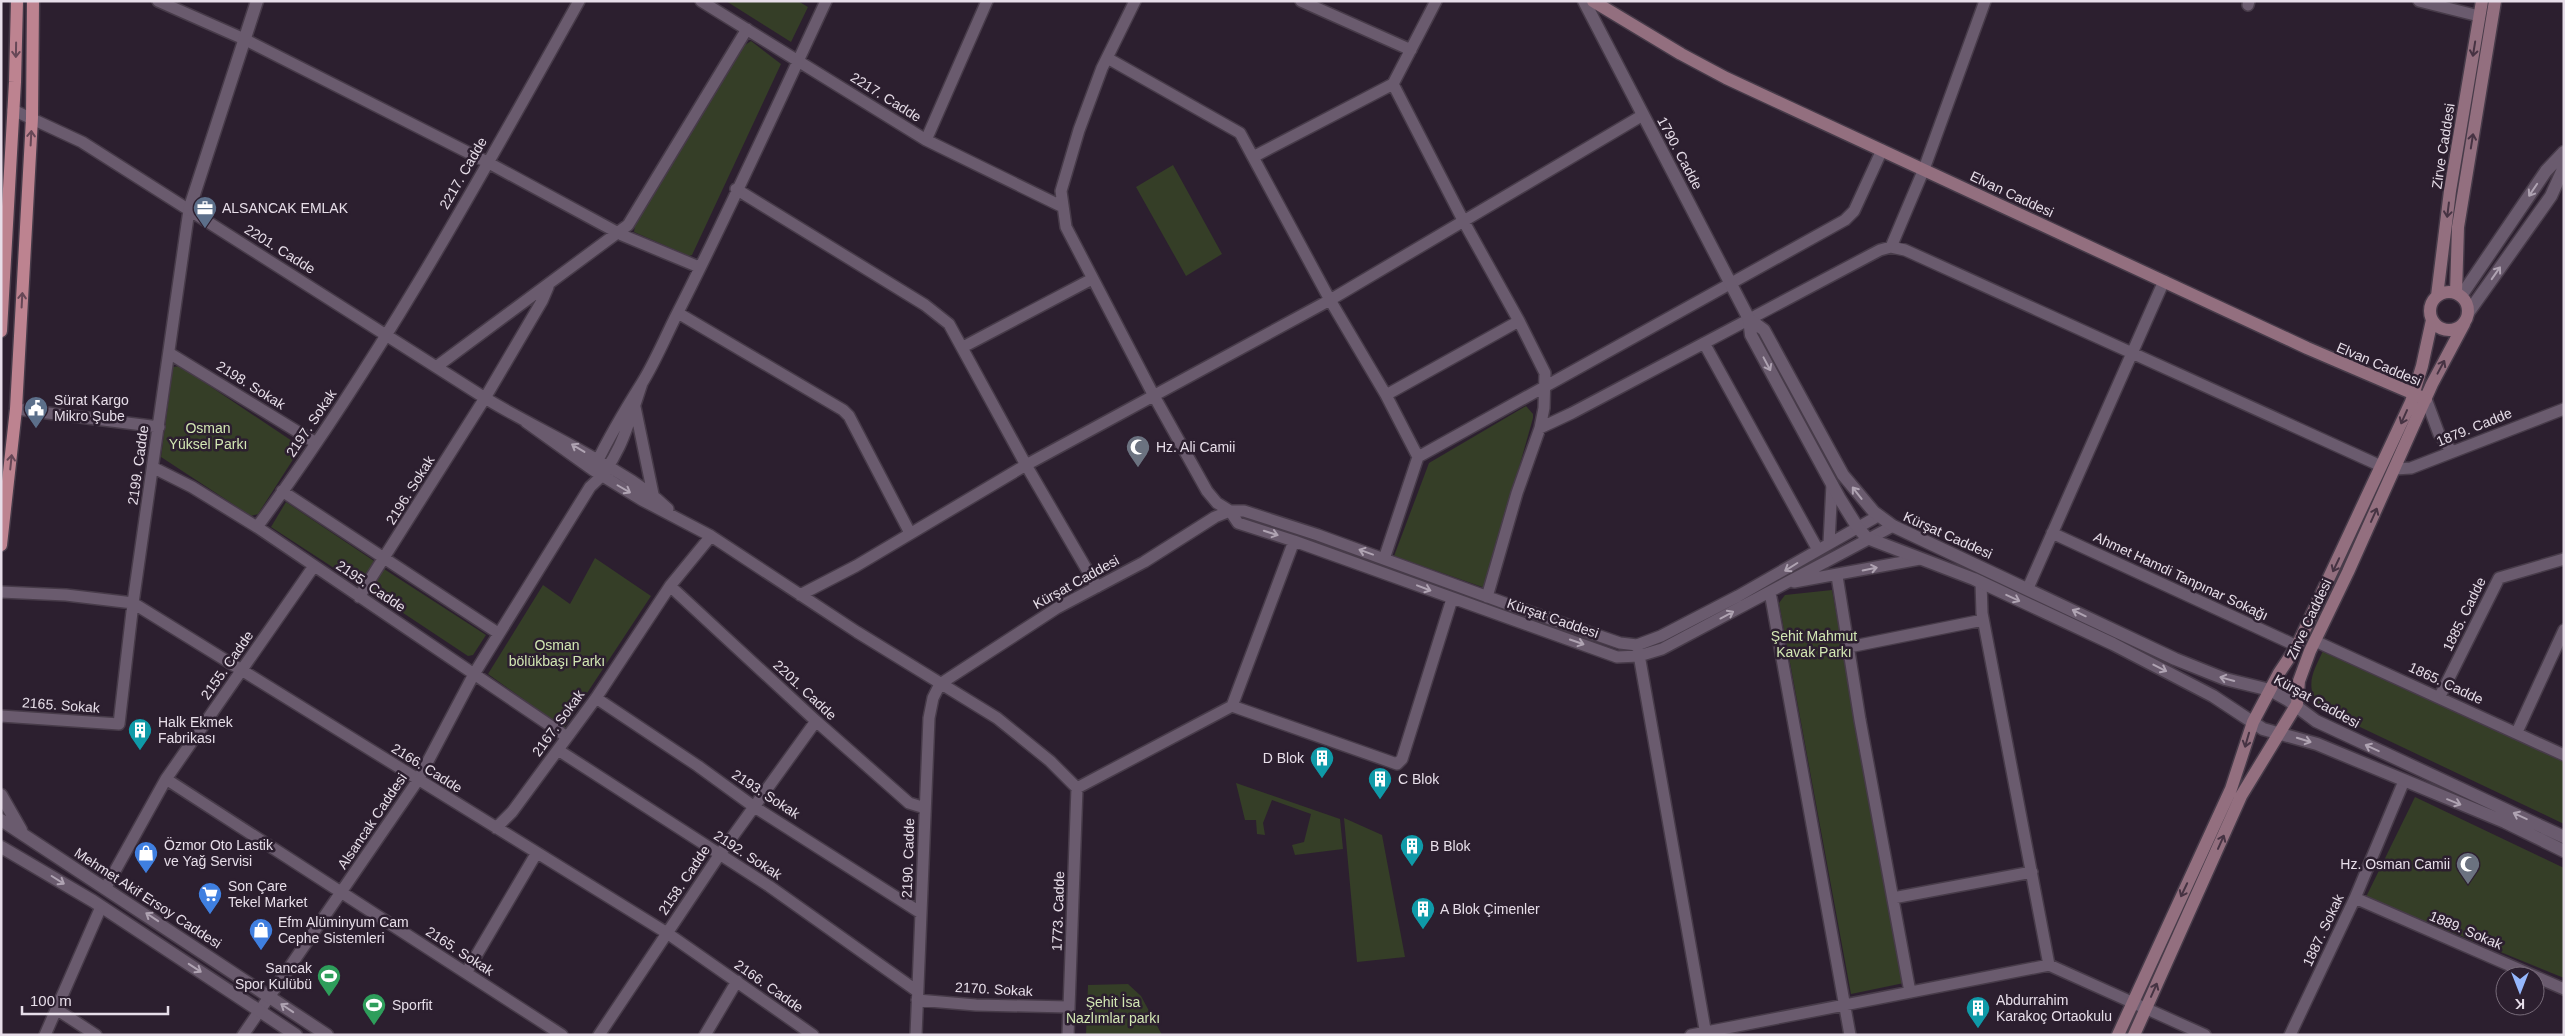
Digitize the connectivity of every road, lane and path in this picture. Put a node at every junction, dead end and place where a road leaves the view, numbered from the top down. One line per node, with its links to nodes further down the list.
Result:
1 (17, 1): 25 (main road, one-way to 25)
2 (33, 1): 27 (main road)
3 (257, 1): 20 (street)
4 (579, 1): 32 (street, 2217. Cadde)
5 (701, 1): 19 (street, 2217. Cadde)
6 (986, 1): 28 (street)
7 (1135, 1): 22 (street)
8 (1301, 1): 21 (street)
9 (1436, 1): 21 (street)
10 (1584, 1): 26 (street, 1790. Cadde)
11 (1593, 1): 29 (main road, Elvan Caddesi)
12 (1985, 1): 34 (street)
13 (2419, 1): 18 (street)
14 (2482, 1): 18 (main road, Zirve Caddesi)
15 (2495, 1): 46 (main road, Zirve Caddesi, one-way to 15)
16 (160, 2): 20 (street)
17 (822, 3): 23 (street)
18 (2479, 16): 47 (main road, Zirve Caddesi, one-way to 47)
19 (747, 29): 23 (street, 2217. Cadde); 39 (street)
20 (244, 38): 32 (street); 37 (street)
21 (1411, 50): 24 (street)
22 (1109, 59): 31 (street); 36 (street)
23 (798, 60): 28 (street, 2217. Cadde); 35 (street)
24 (1394, 84): 31 (street); 38 (street)
25 (13, 110): 27 (street, 2201. Cadde); 54 (main road)
26 (1643, 115): 38 (street); 44 (street, 1790. Cadde)
27 (32, 118): 37 (street, 2201. Cadde); 69 (main road, one-way to 27)
28 (926, 140): 36 (street, 2217. Cadde)
29 (1882, 150): 34 (main road, Elvan Caddesi); 44 (street)
30 (2564, 152): 46 (street, one-way to 46)
31 (1253, 156): 48 (street)
32 (487, 162): 39 (street); 55 (street, 2217. Cadde)
33 (2564, 167): 50 (street, one-way to 33)
34 (1924, 169): 40 (street); 43 (main road, Elvan Caddesi)
35 (736, 189): 41 (street); 57 (street)
36 (1063, 206): 42 (street)
37 (189, 210): 55 (street, 2201. Cadde); 58 (street, 2199. Cadde)
38 (1464, 222): 48 (street); 53 (street)
39 (618, 233): 41 (street); 45 (street)
40 (1891, 247): 51 (street); 59 (street)
41 (699, 267): 49 (street)
42 (1092, 279): 57 (street); 65 (street)
43 (2164, 281): 59 (street); 64 (main road, Elvan Caddesi)
44 (1731, 284): 51 (street, 1790. Cadde); 62 (street)
45 (548, 286): 60 (street); 66 (street, 2196. Sokak)
46 (2458, 295): 47 (main road); 50 (main road)
47 (2437, 296): 52 (main road)
48 (1330, 300): 63 (street); 65 (street)
49 (678, 313): 61 (street); 90 (street)
50 (2466, 318): 52 (main road); 67 (main road, Zirve Caddesi, one-way to 50)
51 (1749, 319): 56 (street); 81 (street, 1790. Cadde, one-way to 81); 86 (street, 1790. Cadde, one-way to 51)
52 (2432, 320): 64 (main road, Zirve Caddesi)
53 (1520, 321): 62 (street); 63 (street)
54 (1, 332)
55 (386, 334): 60 (street, 2201. Cadde); 73 (street, 2197. Sokak)
56 (1704, 343): 72 (street); 97 (street)
57 (963, 347): 76 (street)
58 (169, 353): 71 (street, 2199. Cadde); 73 (street, 2198. Sokak)
59 (2132, 354): 77 (street); 91 (street)
60 (436, 367): 66 (street, 2201. Cadde)
61 (642, 384): 68 (street); 79 (street)
62 (1546, 388): 72 (street); 75 (street)
63 (1386, 395): 75 (street)
64 (2413, 395): 67 (main road, Elvan Caddesi); 77 (main road, Zirve Caddesi, one-way to 77)
65 (1154, 396): 76 (street); 84 (street)
66 (484, 398): 79 (street, 2201. Cadde); 98 (street, 2196. Sokak)
67 (2426, 400): 74 (street); 80 (main road, Zirve Caddesi)
68 (635, 404): 79 (street); 83 (street)
69 (16, 409): 71 (street); 96 (main road, one-way to 69)
70 (2564, 409): 74 (street, 1879. Cadde)
71 (159, 428): 78 (street, 2199. Cadde)
72 (1540, 428): 113 (street)
73 (316, 443): 82 (street, 2197. Sokak)
74 (2452, 452): 80 (street, 1879. Cadde)
75 (1418, 457): 99 (street)
76 (1026, 465): 90 (street); 107 (street)
77 (2381, 466): 120 (main road, Zirve Caddesi, one-way to 120)
78 (154, 468): 88 (street, 2195. Cadde); 115 (street, 2199. Cadde)
79 (600, 468): 83 (street, 2201. Cadde); 85 (street, 2201. Cadde, one-way to 85); 118 (street, Alsancak Caddesi)
80 (2395, 469): 119 (main road, Zirve Caddesi, one-way to 80)
81 (1832, 484): 89 (street, 1790. Cadde); 95 (street)
82 (282, 491): 88 (street, 2197. Sokak); 98 (street)
83 (653, 494): 85 (street, 2201. Cadde)
84 (1230, 511): 94 (street, Kürşat Caddesi, one-way to 94); 99 (street, Kürşat Caddesi, one-way to 84); 107 (street, Kürşat Caddesi)
85 (674, 516): 92 (street, 2201. Cadde)
86 (1878, 516): 87 (street, 1790. Cadde); 89 (street, Kürşat Caddesi)
87 (1893, 526): 93 (street, Kürşat Caddesi); 108 (street, Kürşat Caddesi)
88 (257, 527): 102 (street, 2195. Cadde)
89 (1858, 528): 93 (street, 1790. Cadde); 95 (street, Kürşat Caddesi)
90 (910, 533): 111 (street)
91 (2052, 533): 108 (street); 120 (street, Ahmet Hamdi Tanpınar Sokağı)
92 (711, 536): 106 (street, 2167. Sokak); 111 (street, 2201. Cadde)
93 (1867, 538): 100 (street, 1790. Cadde); 105 (street, Kürşat Caddesi)
94 (1294, 541): 114 (street, Kürşat Caddesi, one-way to 114); 129 (street)
95 (1829, 543): 97 (street, Kürşat Caddesi)
96 (1, 545)
97 (1818, 550): 122 (street, Kürşat Caddesi, one-way to 122)
98 (384, 558): 112 (street, 2196. Sokak); 118 (street)
99 (1384, 558): 113 (street, Kürşat Caddesi)
100 (1920, 558): 103 (street, one-way to 100); 104 (street)
101 (2564, 559): 127 (street, 1885. Cadde)
102 (314, 566): 112 (street, 2195. Cadde); 123 (street, 2155. Cadde)
103 (1837, 576): 105 (street); 121 (street)
104 (1981, 582): 116 (street); 133 (street, one-way to 133)
105 (1787, 583): 110 (street, Kürşat Caddesi)
106 (670, 586): 128 (street, 2167. Sokak); 132 (street, 2201. Cadde)
107 (1097, 587): 125 (street, Kürşat Caddesi)
108 (2028, 588): 126 (street, Kürşat Caddesi, one-way to 108)
109 (1, 592): 115 (street, 2166. Cadde)
110 (1770, 592): 122 (street, Kürşat Caddesi, one-way to 110); 173 (street)
111 (800, 595): 125 (street, 2201. Cadde)
112 (359, 597): 124 (street, 2195. Cadde)
113 (1488, 597): 122 (street, Kürşat Caddesi)
114 (1452, 599): 122 (street, Kürşat Caddesi, one-way to 122); 129 (street)
115 (133, 603): 123 (street, 2166. Cadde); 134 (street, 2199. Cadde)
116 (1983, 620): 121 (street); 157 (street)
117 (2564, 630): 135 (street)
118 (498, 633): 124 (street, Alsancak Caddesi)
119 (2315, 641): 127 (street, 1865. Cadde); 130 (main road, Zirve Caddesi)
120 (2298, 646): 126 (main road, Zirve Caddesi)
121 (1849, 647): 160 (street)
122 (1638, 651): 178 (street)
123 (242, 669): 140 (street, 2155. Cadde); 141 (street, 2166. Cadde)
124 (474, 674): 137 (street, 2195. Cadde); 141 (street, Alsancak Caddesi)
125 (940, 684): 143 (street, 2201. Cadde); 146 (street, 2190. Cadde)
126 (2270, 690): 130 (street, Kürşat Caddesi); 133 (main road, Zirve Caddesi)
127 (2440, 696): 135 (street, 1865. Cadde)
128 (596, 698): 137 (street, 2167. Sokak); 145 (street, 2193. Sokak)
129 (1232, 706): 143 (street)
130 (2296, 706): 136 (main road, Zirve Caddesi); 150 (street, Kürşat Caddesi, one-way to 130)
131 (1, 716): 134 (street, 2165. Sokak)
132 (816, 721): 145 (street, 2158. Cadde); 146 (street, 2201. Cadde)
133 (2253, 722): 136 (street); 172 (main road, Zirve Caddesi, one-way to 172)
134 (119, 724)
135 (2517, 732): 139 (street, 1865. Cadde)
136 (2280, 735): 142 (street, one-way to 142); 175 (main road, Zirve Caddesi, one-way to 136)
137 (567, 737): 138 (street, 2167. Sokak)
138 (558, 750): 148 (street, 2167. Sokak); 154 (street, 2192. Sokak)
139 (2564, 755)
140 (166, 779): 158 (street, 2155. Cadde); 159 (street, 2165. Sokak)
141 (418, 780): 148 (street, 2166. Cadde); 159 (street, Alsancak Caddesi)
142 (2404, 781): 152 (street, one-way to 152); 161 (street, 1887. Sokak)
143 (1077, 788): 174 (street, 1773. Cadde)
144 (1, 796): 149 (street)
145 (753, 806): 154 (street, 2158. Cadde); 163 (street, 2193. Sokak)
146 (925, 808): 163 (street, 2190. Cadde)
147 (1, 820): 149 (street, Mehmet Akif Ersoy Caddesi)
148 (496, 828): 153 (street, 2166. Cadde)
149 (22, 832): 158 (street, Mehmet Akif Ersoy Caddesi)
150 (2564, 837)
151 (1, 847): 156 (street)
152 (2564, 851)
153 (536, 854): 164 (street, 2166. Cadde); 166 (street)
154 (720, 854): 164 (street, 2158. Cadde); 170 (street, 2192. Sokak)
155 (1, 859): 156 (street)
156 (29, 862): 162 (street, one-way to 162)
157 (2032, 872): 160 (street); 165 (street)
158 (106, 887): 171 (street, Mehmet Akif Ersoy Caddesi, one-way to 158)
159 (342, 892): 166 (street, 2165. Sokak); 171 (street, Alsancak Caddesi)
160 (1893, 898): 169 (street)
161 (2355, 898): 168 (street, 1889. Sokak); 195 (street, 1887. Sokak)
162 (101, 907): 176 (street); 177 (street, one-way to 177)
163 (921, 913): 170 (street, 2190. Cadde)
164 (667, 933): 167 (street, 2166. Cadde); 185 (street, 2158. Cadde)
165 (2048, 965): 169 (street); 172 (street)
166 (466, 972): 184 (street, 2165. Sokak)
167 (737, 981): 186 (street); 187 (street, 2166. Cadde)
168 (2564, 990)
169 (1910, 992): 173 (street)
170 (917, 995): 174 (street, 2170. Sokak); 188 (street, 2190. Cadde)
171 (270, 997): 177 (street, Alsancak Caddesi); 183 (street, Mehmet Akif Ersoy Caddesi, one-way to 171)
172 (2132, 1004): 175 (street); 192 (main road, Zirve Caddesi)
173 (1844, 1005): 178 (street); 191 (street)
174 (1069, 1007): 189 (street, 1773. Cadde)
175 (2146, 1009): 193 (main road, Zirve Caddesi); 194 (street)
176 (56, 1010): 179 (street); 180 (street)
177 (259, 1010): 181 (street, Alsancak Caddesi); 182 (street)
178 (1706, 1033): 190 (street)
179 (45, 1035)
180 (96, 1035)
181 (243, 1035)
182 (296, 1035)
183 (327, 1035)
184 (562, 1035)
185 (599, 1035)
186 (705, 1035)
187 (813, 1035)
188 (916, 1035)
189 (1068, 1035)
190 (1690, 1035)
191 (1850, 1035)
192 (2118, 1035)
193 (2134, 1035)
194 (2205, 1035)
195 (2290, 1035)

